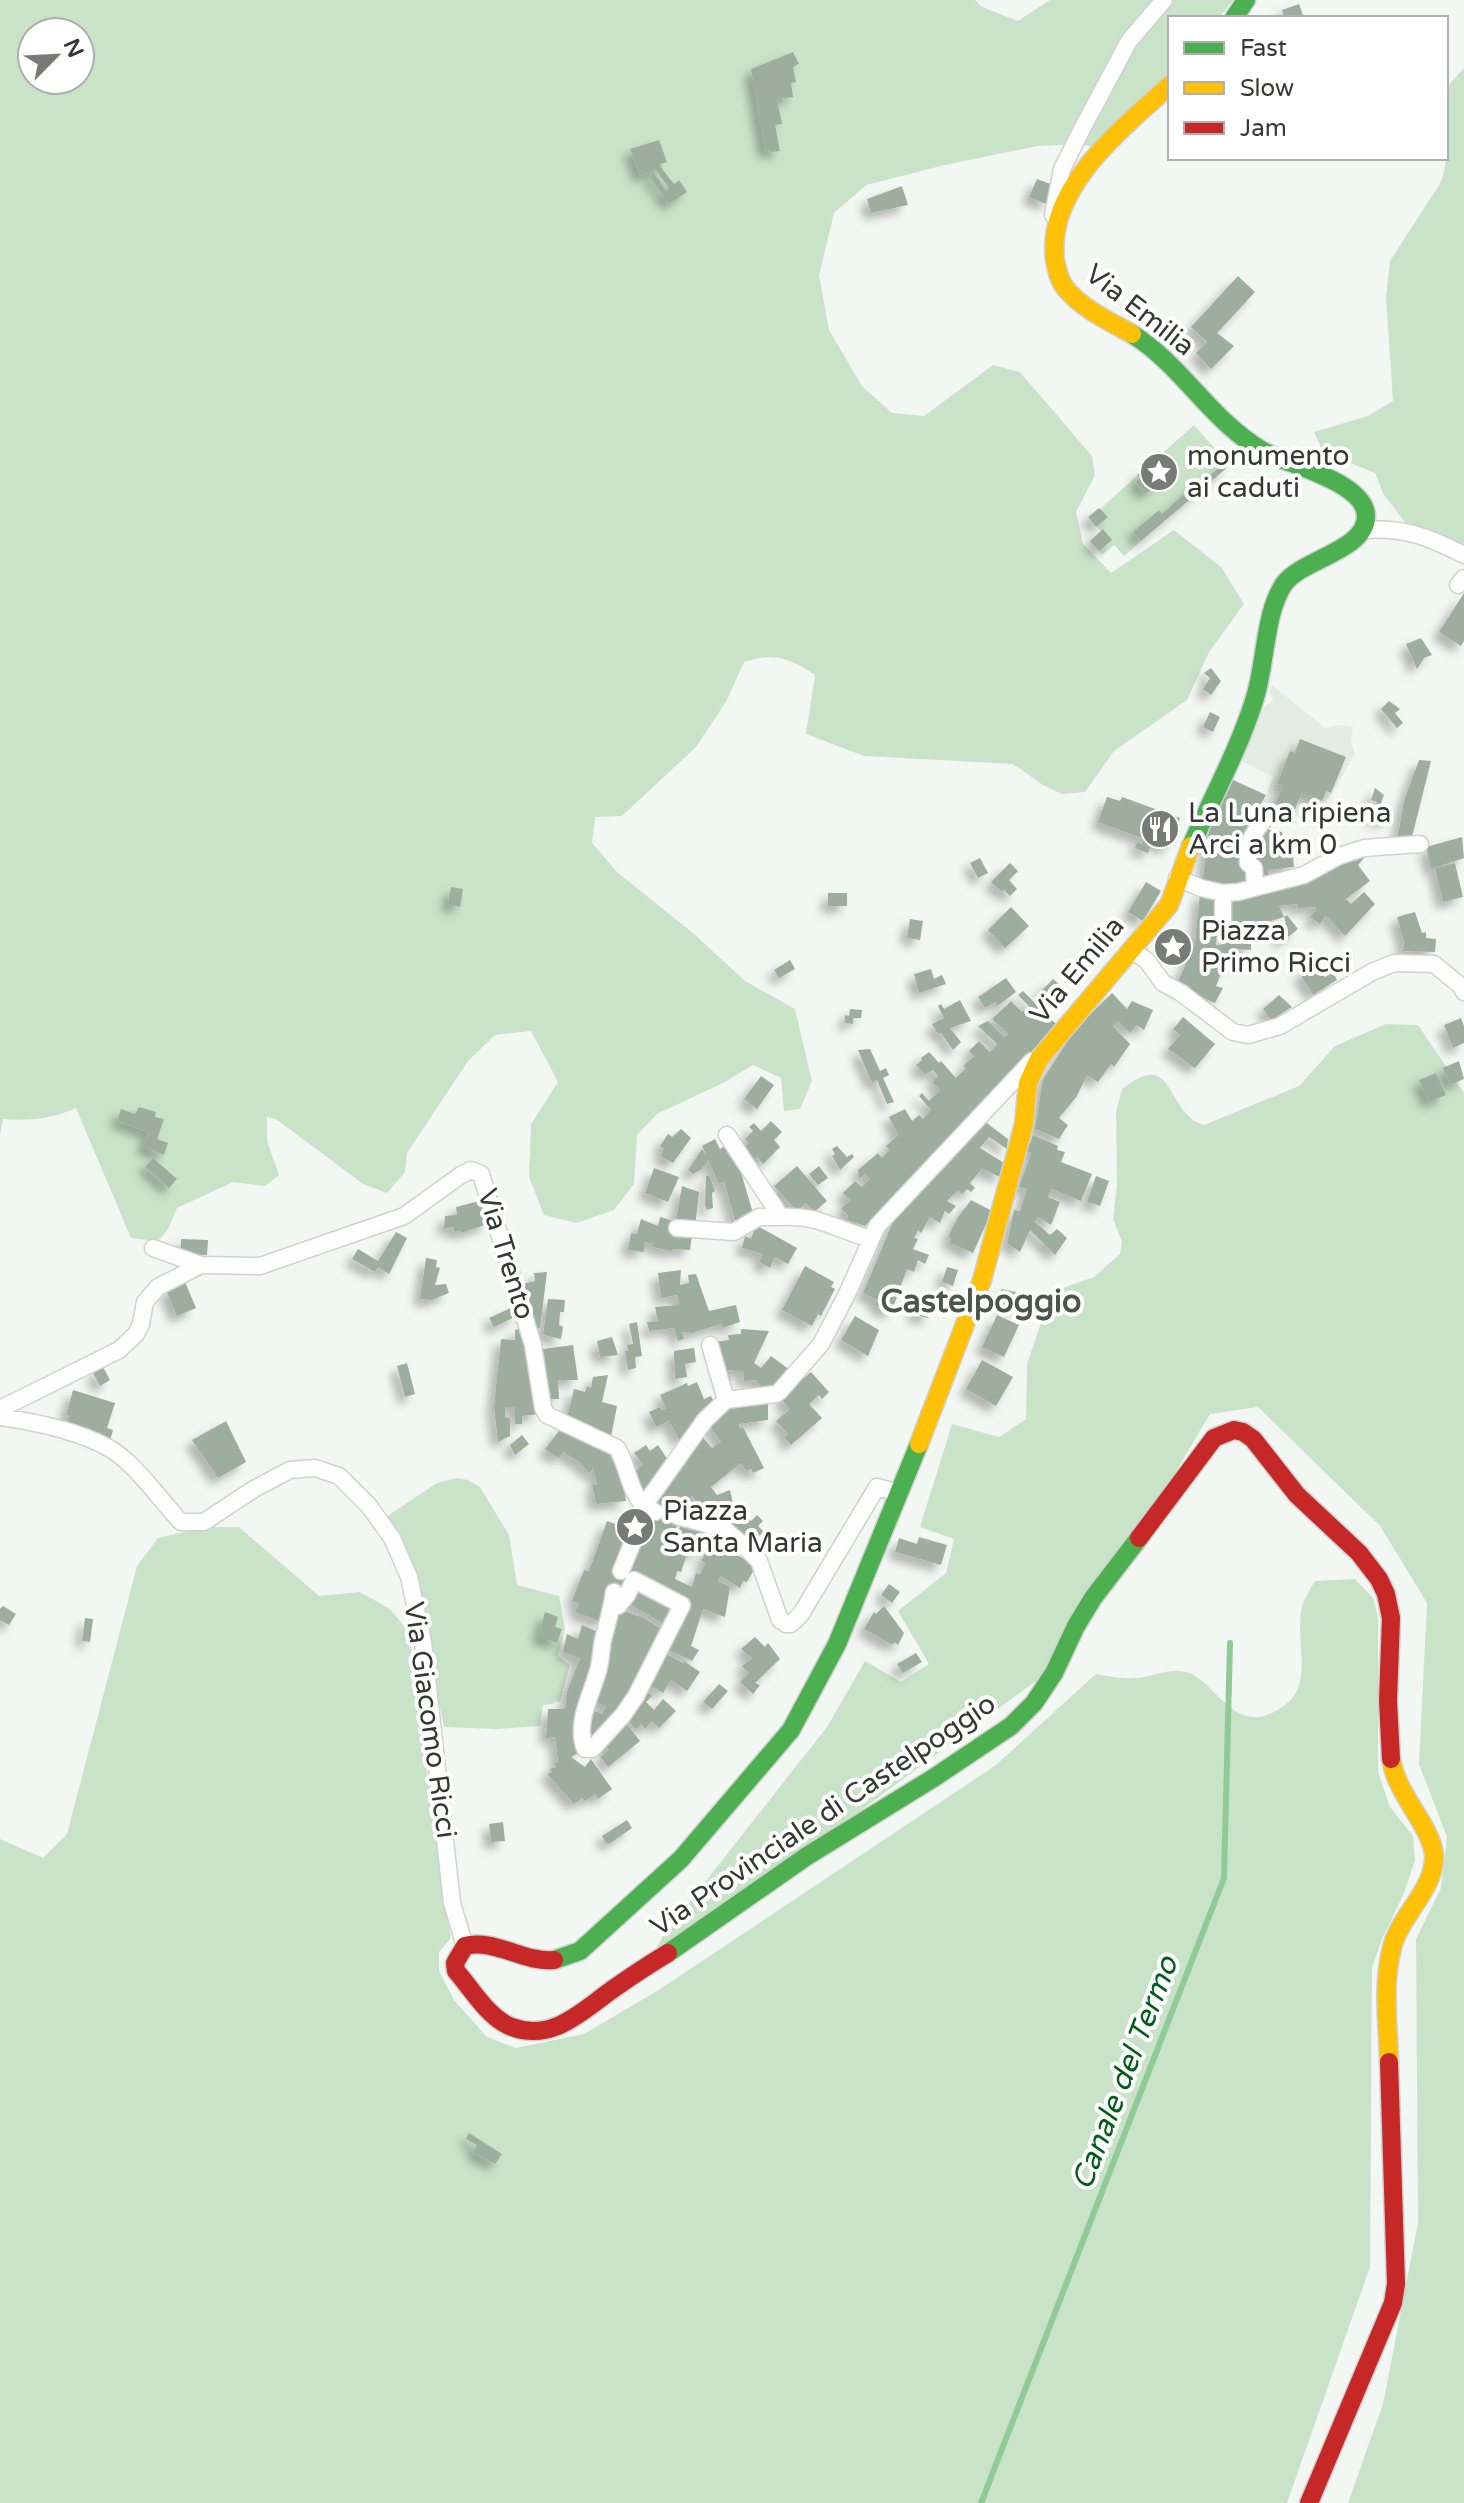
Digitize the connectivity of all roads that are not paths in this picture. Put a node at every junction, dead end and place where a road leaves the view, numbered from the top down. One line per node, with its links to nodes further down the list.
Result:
1 (1164, 0): 3 (street, Via Emilia)
2 (1168, 87): 3 (main road, Via Emilia)
3 (1054, 228): 4 (main road, Via Emilia)
4 (1364, 530): 5 (street); 8 (main road, Via Emilia)
5 (1464, 555)
6 (1264, 820): 9 (street)
7 (1420, 844): 9 (street)
8 (1177, 878): 10 (street); 12 (main road, Via Emilia)
9 (1255, 887): 10 (street)
10 (1223, 893): 11 (street)
11 (1223, 928)
12 (1132, 950): 13 (street); 14 (main road, Via Emilia)
13 (1464, 992)
14 (1063, 1028): 18 (street); 25 (main road, Via Emilia)
15 (727, 1135): 16 (street)
16 (781, 1217): 17 (street); 18 (street)
17 (677, 1228)
18 (871, 1239): 22 (street)
19 (153, 1248): 20 (street, Via Trento)
20 (201, 1265): 23 (street, Via Trento); 26 (street, Via Trento)
21 (710, 1345): 22 (street)
22 (726, 1400): 26 (street)
23 (0, 1409)
24 (0, 1417): 30 (street, Via Giacomo Ricci)
25 (899, 1493): 27 (street); 30 (main road, Via Provinciale di Castelpoggio)
26 (644, 1504): 28 (street)
27 (677, 1516)
28 (621, 1571)
29 (597, 1743): 29 (street)
30 (465, 1946): 31 (main road, Via Provinciale di Castelpoggio)
31 (1309, 2503)

